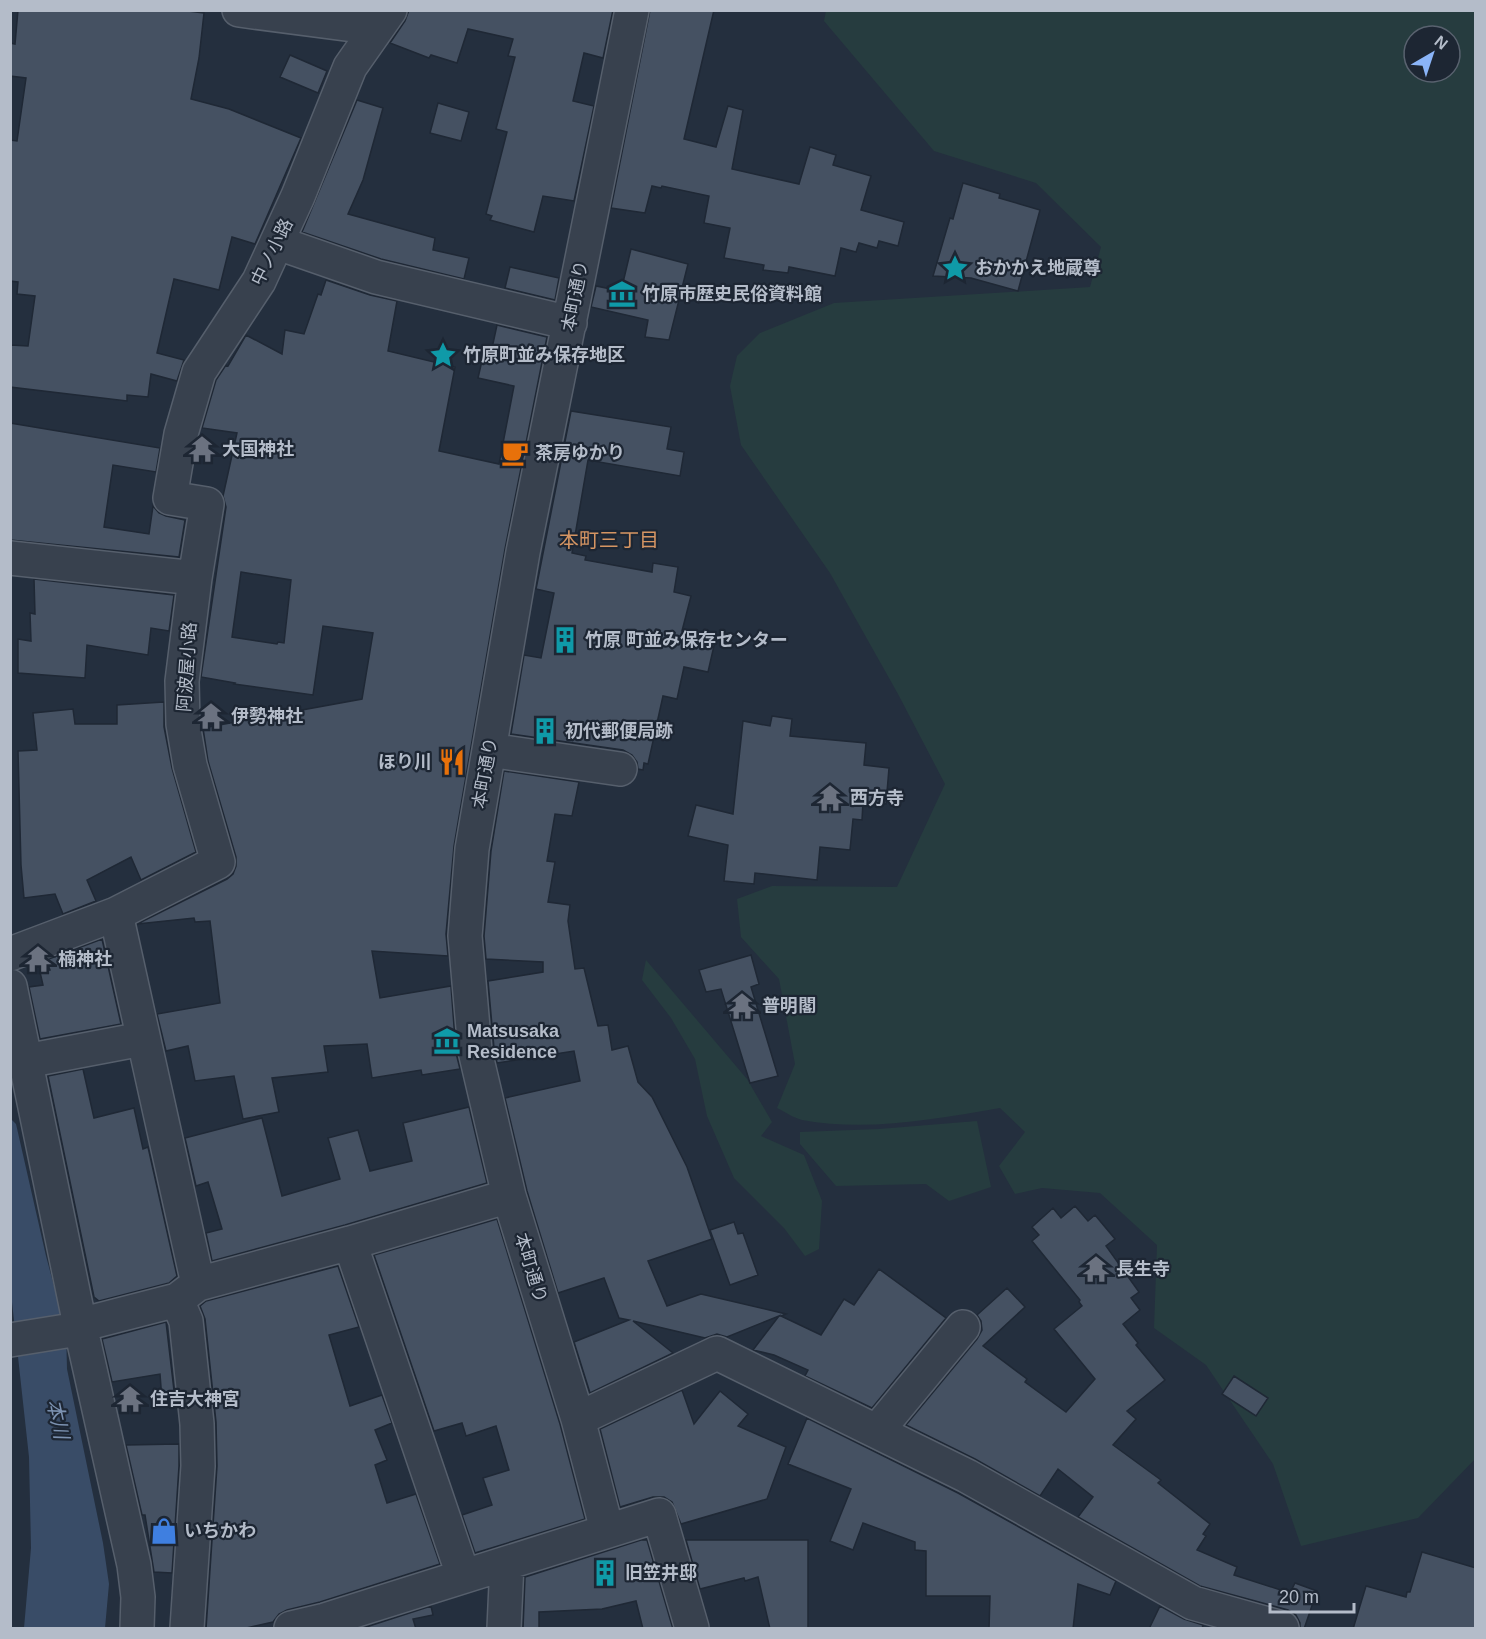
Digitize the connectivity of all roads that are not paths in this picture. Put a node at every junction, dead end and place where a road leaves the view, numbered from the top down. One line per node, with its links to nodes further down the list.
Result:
1 (239, 10): 3 (street)
2 (632, 10): 5 (street, 本町通り)
3 (383, 19): 4 (street, 中ノ小路)
4 (278, 243): 5 (street); 6 (street, 中ノ小路)
5 (570, 323): 9 (street, 本町通り)
6 (207, 504): 8 (street, 阿波屋小路)
7 (10, 558): 8 (street)
8 (195, 578): 11 (street, 阿波屋小路)
9 (489, 750): 10 (street); 16 (street, 本町通り)
10 (620, 769)
11 (116, 914): 12 (street); 14 (street)
12 (10, 954)
13 (10, 986): 15 (street)
14 (142, 1038): 15 (street); 18 (street)
15 (26, 1061): 20 (street)
16 (509, 1196): 17 (street); 22 (street, 本町通り)
17 (350, 1243): 18 (street); 26 (street)
18 (187, 1292): 20 (street); 29 (street)
19 (963, 1327): 23 (street)
20 (73, 1328): 21 (street); 28 (street)
21 (10, 1340)
22 (578, 1419): 23 (street); 24 (street, 本町通り)
23 (877, 1431): 33 (street)
24 (607, 1530): 25 (street); 32 (street)
25 (507, 1563): 26 (street); 31 (street)
26 (463, 1575): 27 (street)
27 (324, 1624): 30 (street)
28 (138, 1629)
29 (187, 1629)
30 (291, 1629)
31 (504, 1629)
32 (692, 1629)
33 (1282, 1629)

